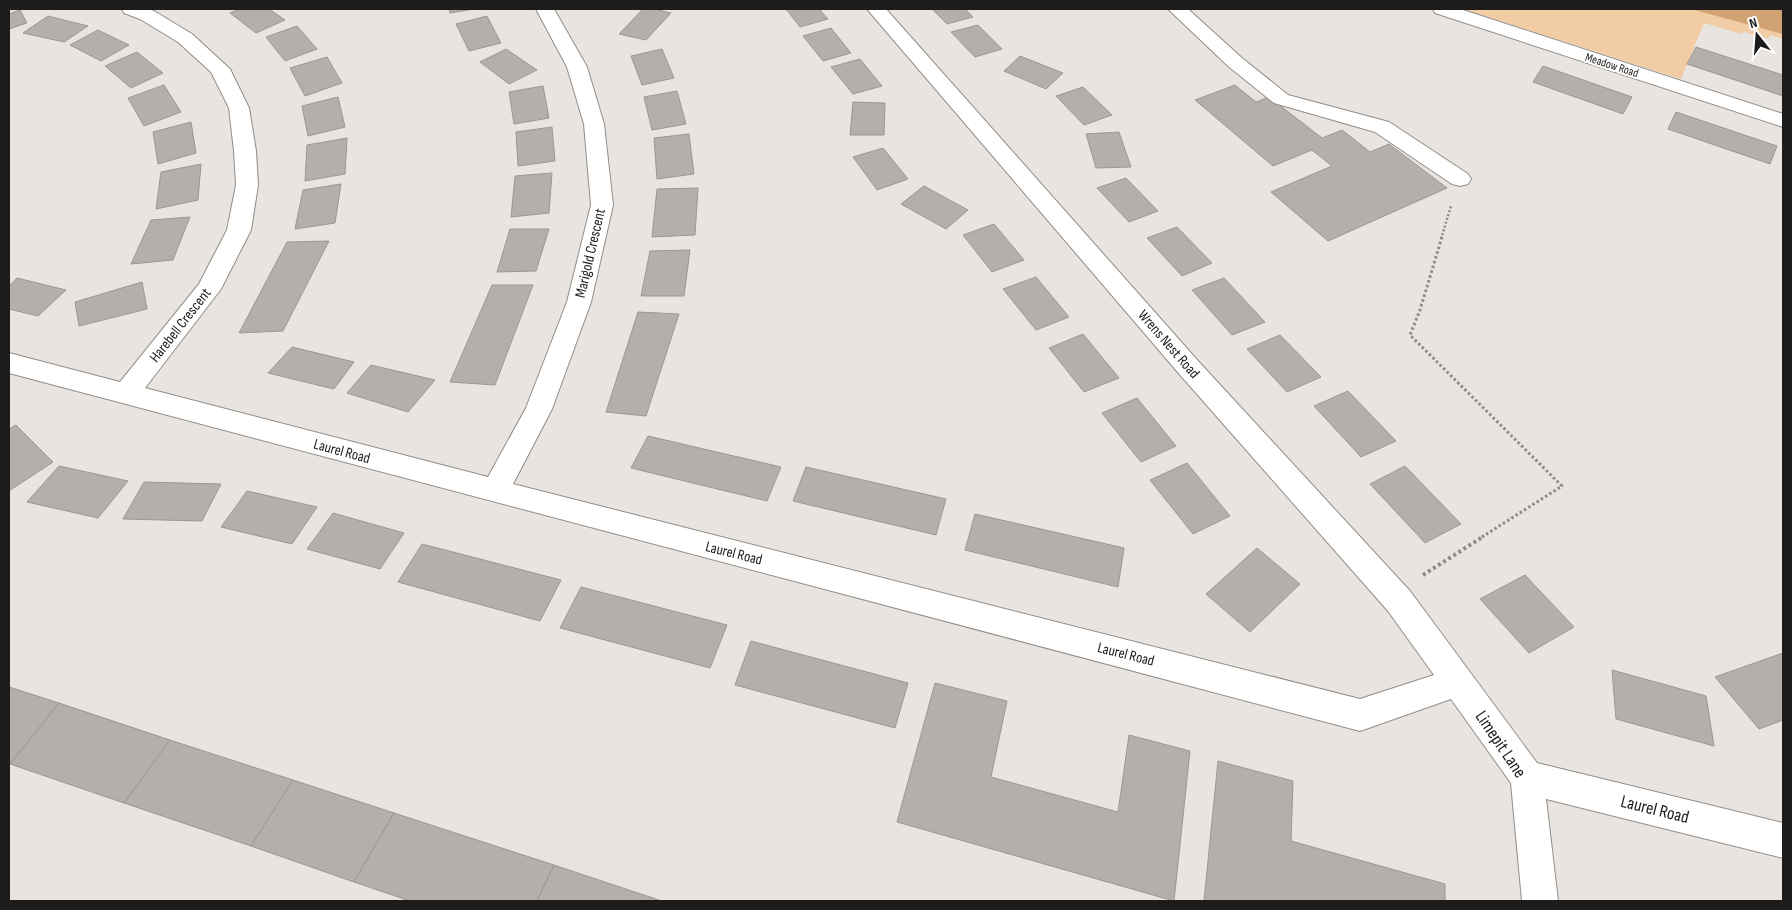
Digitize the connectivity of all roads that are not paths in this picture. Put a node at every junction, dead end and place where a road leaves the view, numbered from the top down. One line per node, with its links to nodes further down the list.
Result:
1 (130, 9): 9 (street, Harebell Crescent)
2 (876, 9): 11 (street, Wrens Nest Road)
3 (1177, 9): 7 (street)
4 (1442, 9): 6 (street, Meadow Road)
5 (553, 11): 10 (street, Marigold Crescent)
6 (1783, 121)
7 (1460, 179)
8 (9, 363): 9 (street, Laurel Road)
9 (126, 394): 10 (street, Laurel Road)
10 (495, 491): 11 (street, Laurel Road)
11 (1458, 682): 12 (street, Limepit Lane)
12 (1527, 777): 13 (street, Laurel Road); 14 (street, Limepit Lane)
13 (1783, 841)
14 (1540, 901)

